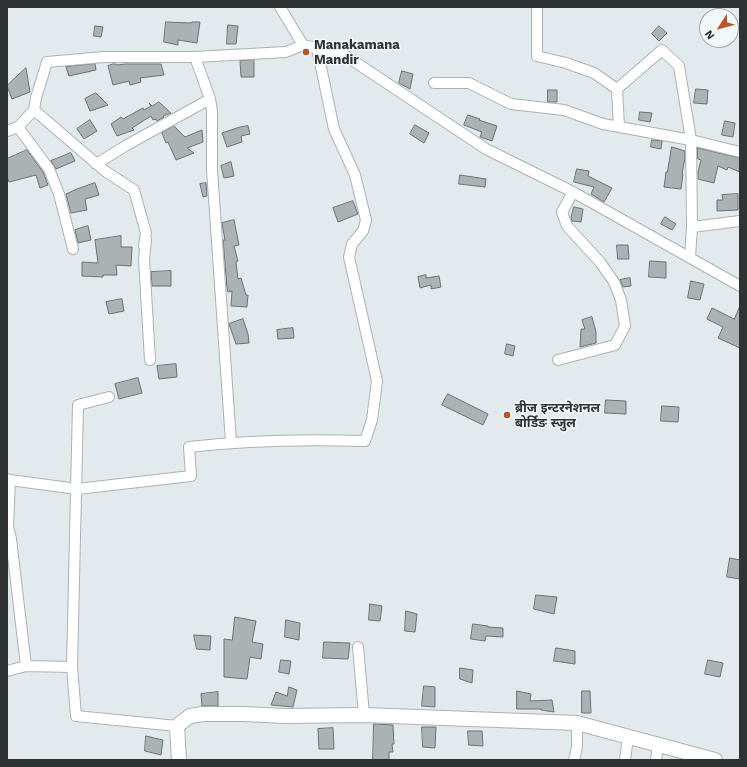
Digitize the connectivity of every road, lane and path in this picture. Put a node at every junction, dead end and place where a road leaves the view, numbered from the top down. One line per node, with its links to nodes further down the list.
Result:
1 (280, 7): 3 (street)
2 (537, 7): 7 (street)
3 (302, 45): 4 (street); 5 (street)
4 (317, 48): 16 (street); 27 (street)
5 (195, 58): 8 (street); 9 (street)
6 (434, 82): 11 (street)
7 (617, 89): 11 (street); 13 (street)
8 (210, 99): 15 (street); 27 (street)
9 (34, 110): 10 (street); 15 (street)
10 (18, 127): 12 (street); 21 (street)
11 (619, 127): 13 (street)
12 (7, 132)
13 (691, 140): 14 (street); 18 (street)
14 (740, 152)
15 (96, 164): 19 (street)
16 (573, 192): 22 (street); 25 (street)
17 (740, 221): 18 (street)
18 (692, 227): 22 (street)
19 (146, 233): 20 (street); 24 (street)
20 (144, 246)
21 (73, 249)
22 (690, 257): 23 (street)
23 (740, 286)
24 (150, 360)
25 (558, 360)
26 (109, 397): 29 (street)
27 (231, 442): 29 (street)
28 (9, 479): 29 (street); 31 (street)
29 (77, 489): 32 (street)
30 (358, 647): 34 (street)
31 (26, 666): 32 (street); 33 (street)
32 (72, 667): 36 (street)
33 (7, 671)
34 (364, 715): 35 (street); 36 (street)
35 (577, 723): 37 (street); 40 (street)
36 (177, 726): 39 (street)
37 (628, 737): 38 (street); 41 (street)
38 (658, 745): 42 (street); 43 (street)
39 (179, 760)
40 (574, 760)
41 (625, 760)
42 (656, 760)
43 (715, 760)

